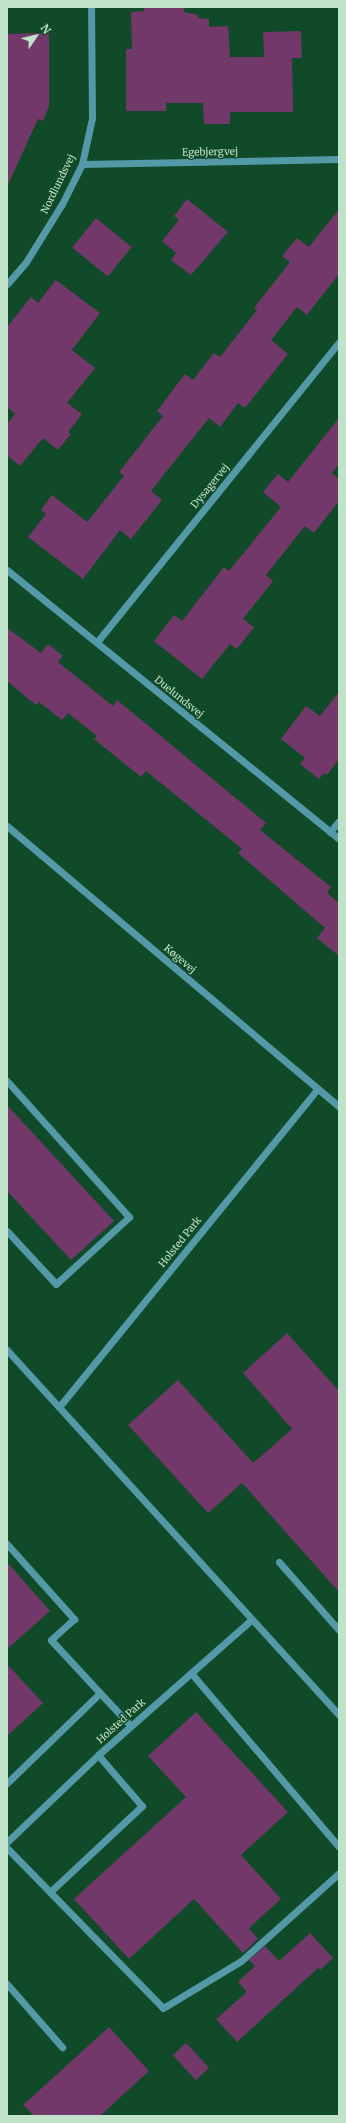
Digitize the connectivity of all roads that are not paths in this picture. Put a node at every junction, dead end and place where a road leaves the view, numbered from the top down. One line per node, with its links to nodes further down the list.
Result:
1 (91, 7): 3 (street, Nordlundsvej)
2 (339, 159): 3 (street, Egebjergvej)
3 (82, 164): 4 (street, Nordlundsvej)
4 (7, 284)
5 (339, 342): 7 (street, Dysagervej)
6 (7, 570): 7 (street, Duelundsvej)
7 (96, 642): 10 (street, Duelundsvej)
8 (339, 820): 10 (street)
9 (7, 826): 13 (street, Køgevej)
10 (330, 832): 11 (street, Duelundsvej)
11 (339, 839)
12 (7, 1082): 15 (street)
13 (317, 1090): 14 (street, Køgevej); 17 (street, Holsted Park)
14 (339, 1107)
15 (7, 1231)
16 (7, 1350): 17 (street)
17 (59, 1407): 20 (street)
18 (7, 1544): 23 (street)
19 (279, 1562): 21 (street)
20 (252, 1619): 22 (street, Holsted Park); 24 (street)
21 (339, 1630)
22 (191, 1673): 25 (street, Holsted Park); 29 (street)
23 (100, 1692): 25 (street); 27 (street)
24 (338, 1713)
25 (131, 1726): 26 (street, Holsted Park)
26 (98, 1755): 28 (street, Holsted Park); 32 (street)
27 (7, 1783)
28 (7, 1842)
29 (339, 1847)
30 (7, 1848): 32 (street)
31 (339, 1873): 32 (street)
32 (50, 1892)
33 (7, 1984): 34 (street)
34 (62, 2047)

